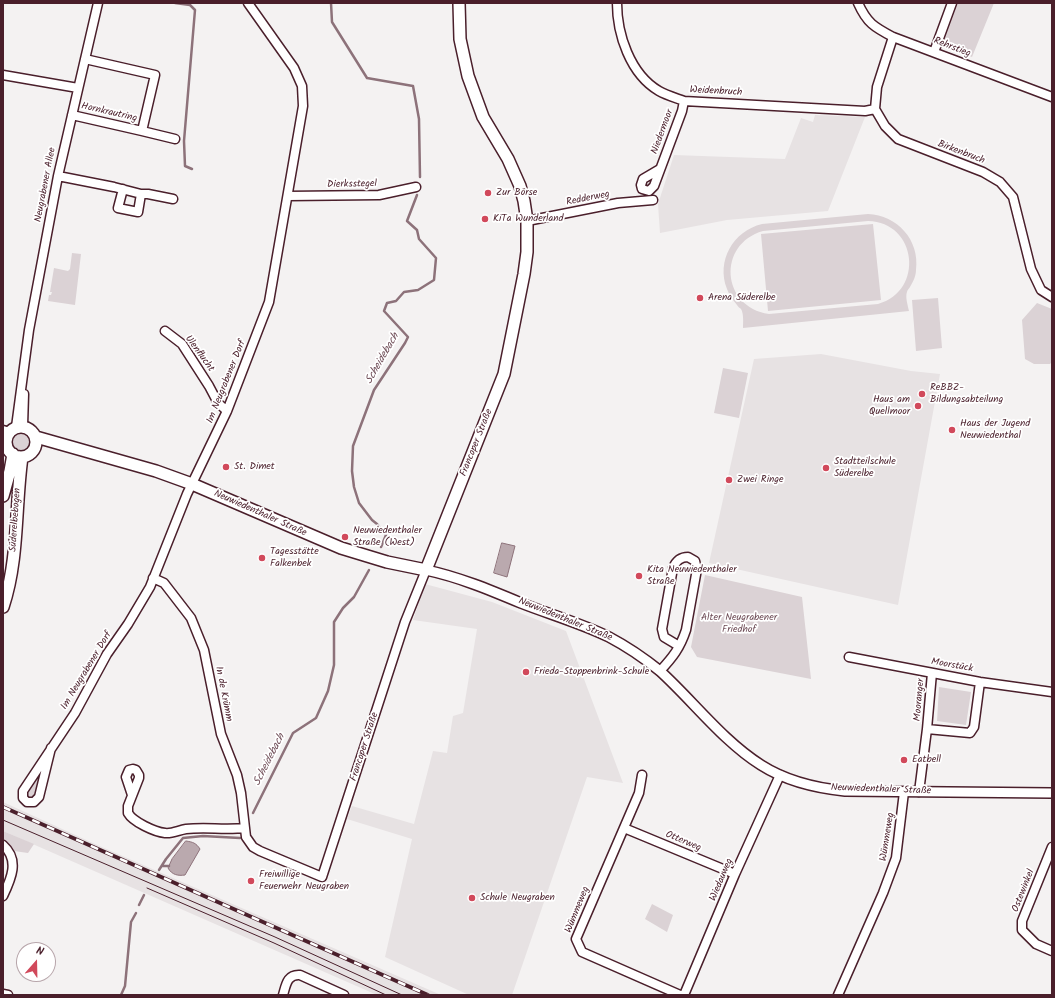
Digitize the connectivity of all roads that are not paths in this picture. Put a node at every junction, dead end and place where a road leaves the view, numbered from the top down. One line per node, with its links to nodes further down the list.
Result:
1 (98, 3): 9 (street, Neugrabener Allee)
2 (248, 3): 23 (street, Im Neugrabener Dorf)
3 (460, 3): 26 (main road, Francoper Straße)
4 (617, 3): 13 (street, Weidenbruch)
5 (858, 3): 7 (street, Rehrstieg)
6 (952, 3): 8 (street)
7 (893, 37): 8 (street, Rehrstieg); 14 (street)
8 (934, 52): 12 (street, Rehrstieg)
9 (85, 59): 11 (street, Neugrabener Allee); 16 (street, Hornkrautring)
10 (3, 75): 11 (street)
11 (78, 88): 15 (street, Neugrabener Allee)
12 (1052, 97)
13 (684, 101): 14 (street, Weidenbruch); 18 (street, Niedermoor)
14 (875, 109): 27 (street, Birkenbruch)
15 (72, 115): 16 (street, Hornkrautring); 19 (street, Neugrabener Allee)
16 (142, 131): 17 (street, Hornkrautring)
17 (175, 139)
18 (660, 170)
19 (58, 176): 21 (street); 30 (street, Neugrabener Allee)
20 (416, 187): 23 (street, Dierksstegel)
21 (123, 189): 22 (street); 22 (street)
22 (141, 194): 24 (street)
23 (288, 196): 29 (street, Im Neugrabener Dorf)
24 (173, 199)
25 (653, 200): 26 (street, Redderweg)
26 (527, 221): 35 (main road, Francoper Straße)
27 (1052, 297)
28 (165, 331): 29 (street, Ulenflucht)
29 (228, 411): 33 (street, Im Neugrabener Dorf)
30 (10, 432): 31 (main road); 32 (main road)
31 (36, 441): 32 (main road); 33 (main road, Neuwiedenthaler Straße)
32 (18, 456): 34 (main road, Süderelbebogen); 37 (main road, Süderelbebogen)
33 (192, 484): 35 (main road, Neuwiedenthaler Straße); 36 (street, Im Neugrabener Dorf)
34 (3, 496)
35 (426, 570): 40 (street, Neuwiedenthaler Straße); 57 (street, Francoper Straße)
36 (153, 578): 45 (street, Im Neugrabener Dorf); 52 (street, In de Krümm)
37 (3, 607)
38 (679, 646): 38 (street); 40 (street)
39 (849, 657): 41 (street, Moorstück)
40 (660, 671): 46 (street, Neuwiedenthaler Straße)
41 (932, 673): 42 (street, Moorstück); 44 (street, Mooranger)
42 (980, 682): 43 (street, Moorstück); 44 (street, Mooranger)
43 (1052, 692)
44 (927, 729): 49 (street, Mooranger)
45 (52, 748): 45 (street, Im Neugrabener Dorf)
46 (780, 775): 48 (street, Neuwiedenthaler Straße); 56 (street, Wiedauweg)
47 (642, 776): 53 (street, Wümmeweg)
48 (904, 792): 49 (street, Neuwiedenthaler Straße); 66 (street, Wümmeweg)
49 (919, 792): 50 (street, Neuwiedenthaler Straße)
50 (1052, 792)
51 (132, 795): 52 (street)
52 (245, 828): 57 (street, In de Krümm)
53 (624, 828): 56 (street, Otterweg); 64 (street, Wümmeweg)
54 (3, 845): 58 (street)
55 (1052, 847): 59 (street, Ostewinkel)
56 (735, 874): 65 (street, Wiedauweg)
57 (322, 877)
58 (3, 896)
59 (1052, 951)
60 (3, 994): 61 (street)
61 (8, 995)
62 (283, 995): 63 (street)
63 (344, 995)
64 (680, 995)
65 (684, 995)
66 (838, 995)

